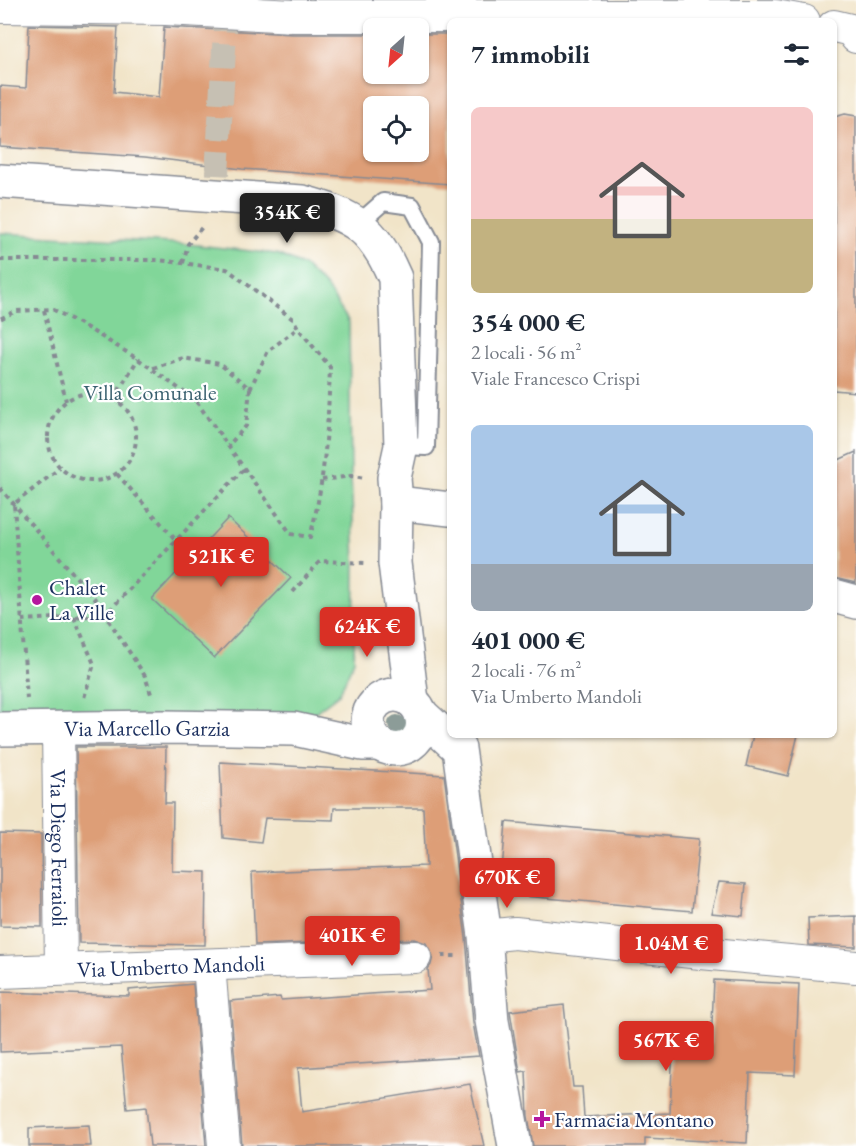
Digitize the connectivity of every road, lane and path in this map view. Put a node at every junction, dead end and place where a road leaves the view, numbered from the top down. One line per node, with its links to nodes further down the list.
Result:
1 (0, 7): 2 (street)
2 (294, 8): 3 (street)
3 (779, 18)
4 (0, 181): 7 (street)
5 (0, 195): 6 (street)
6 (215, 211): 9 (path); 24 (street)
7 (358, 224): 19 (street); 19 (lane)
8 (0, 260): 9 (path)
9 (183, 263): 12 (path)
10 (44, 310): 11 (path); 13 (path); 17 (path)
11 (1, 317)
12 (298, 328): 15 (path); 23 (path)
13 (138, 359): 14 (path); 16 (path)
14 (152, 369): 15 (path); 18 (path)
15 (250, 389): 18 (path)
16 (114, 398): 17 (path); 22 (path)
17 (66, 401): 20 (path)
18 (227, 446): 21 (path)
19 (401, 446): 24 (street)
20 (60, 468): 22 (path); 26 (path)
21 (244, 469): 23 (path); 28 (path)
22 (117, 474): 28 (path)
23 (322, 480): 24 (path)
24 (388, 487): 27 (street); 30 (street)
25 (0, 488): 26 (path)
26 (14, 504): 34 (path); 36 (path)
27 (447, 508)
28 (176, 541): 29 (path); 34 (path)
29 (191, 557)
30 (395, 563): 31 (path); 37 (street)
31 (293, 592)
32 (837, 597): 33 (street)
33 (856, 602)
34 (105, 615): 35 (path); 42 (path)
35 (74, 617): 36 (path); 38 (path)
36 (22, 620): 41 (path)
37 (404, 632): 39 (street); 40 (street)
38 (84, 698)
39 (375, 705): 40 (street); 43 (street); 46 (street)
40 (417, 707): 44 (street); 46 (street)
41 (29, 728): 42 (street, Via Marcello Garzia); 51 (street, Via Diego Ferraioli)
42 (164, 728): 43 (street, Via Marcello Garzia)
43 (294, 729): 46 (street)
44 (447, 737)
45 (448, 738): 47 (street)
46 (380, 744)
47 (486, 946): 48 (path); 50 (street); 54 (street)
48 (416, 957): 49 (street, Via Umberto Mandoli)
49 (209, 965): 51 (street, Via Umberto Mandoli); 53 (street)
50 (856, 967)
51 (61, 969): 52 (street, Via Umberto Mandoli)
52 (0, 972)
53 (224, 1146)
54 (515, 1146)

